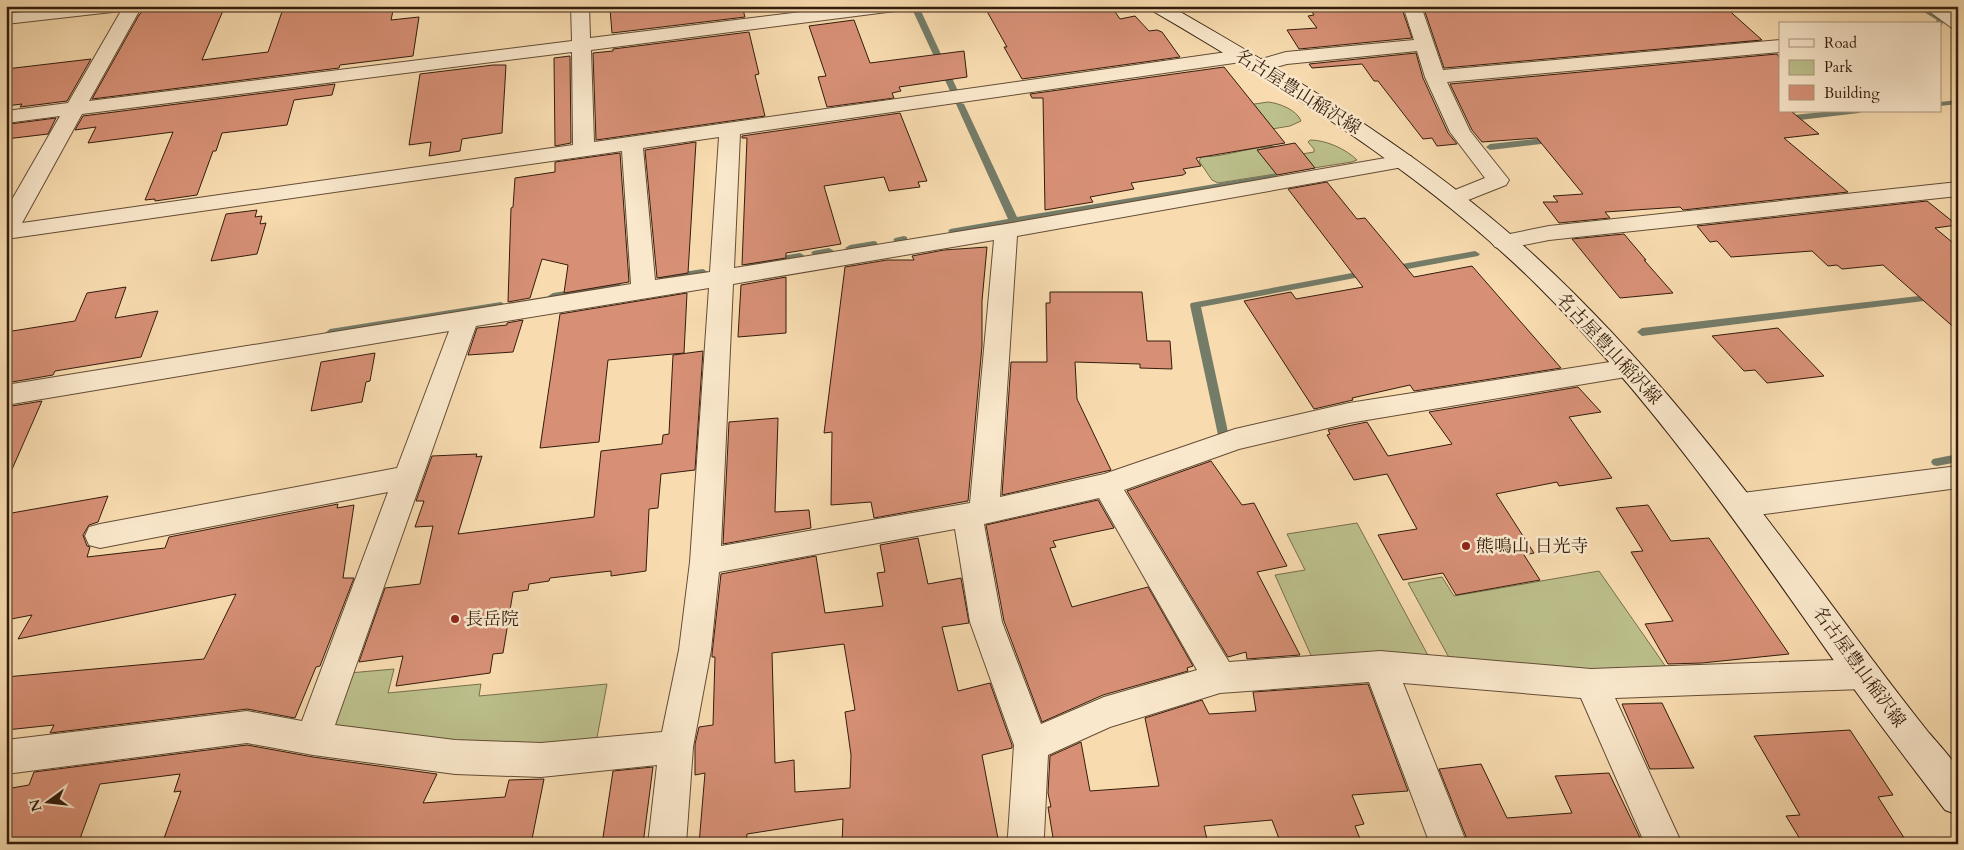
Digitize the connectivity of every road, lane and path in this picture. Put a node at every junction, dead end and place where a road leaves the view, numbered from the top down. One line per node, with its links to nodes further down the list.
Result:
1 (122, 6): 8 (street)
2 (133, 6): 17 (street)
3 (580, 6): 12 (street)
4 (895, 6): 12 (street)
5 (1158, 6): 15 (street, 名古屋豊山稲沢線)
6 (1412, 6): 13 (street)
7 (1931, 6): 9 (street)
8 (6, 19)
9 (1958, 24)
10 (1958, 31): 11 (street)
11 (1942, 32)
12 (581, 45): 17 (street); 21 (street)
13 (1424, 45): 15 (street); 16 (street)
14 (1779, 46): 16 (street)
15 (1250, 61): 19 (street); 22 (street, 名古屋豊山稲沢線)
16 (1436, 77): 24 (street)
17 (74, 109): 18 (street); 25 (street)
18 (6, 117)
19 (730, 128): 20 (street); 28 (street)
20 (632, 143): 21 (street); 29 (street)
21 (584, 149): 25 (street)
22 (1403, 161): 24 (street, 名古屋豊山稲沢線); 26 (street)
23 (1958, 189): 27 (street)
24 (1453, 198): 27 (street, 名古屋豊山稲沢線)
25 (6, 231)
26 (1006, 231): 28 (street); 37 (street)
27 (1503, 242): 31 (street, 名古屋豊山稲沢線)
28 (722, 277): 29 (street); 39 (street)
29 (644, 290): 30 (street)
30 (465, 321): 32 (street); 33 (street)
31 (1629, 368): 35 (street); 36 (street, 名古屋豊山稲沢線)
32 (6, 395)
33 (408, 477): 38 (street); 44 (street)
34 (1958, 477): 36 (street)
35 (1106, 485): 37 (street); 42 (street)
36 (1742, 505): 41 (street, 名古屋豊山稲沢線)
37 (976, 513): 39 (street); 45 (street)
38 (100, 536)
39 (705, 562): 46 (street)
40 (1380, 666): 42 (street); 43 (street); 51 (street)
41 (1863, 674): 43 (street); 48 (street, 名古屋豊山稲沢線)
42 (1220, 678): 45 (street)
43 (1591, 684): 52 (street)
44 (313, 740): 46 (street); 47 (street)
45 (1031, 745): 50 (street)
46 (676, 747): 49 (street)
47 (6, 756)
48 (1958, 798)
49 (666, 844)
50 (1023, 844)
51 (1449, 844)
52 (1664, 844)

